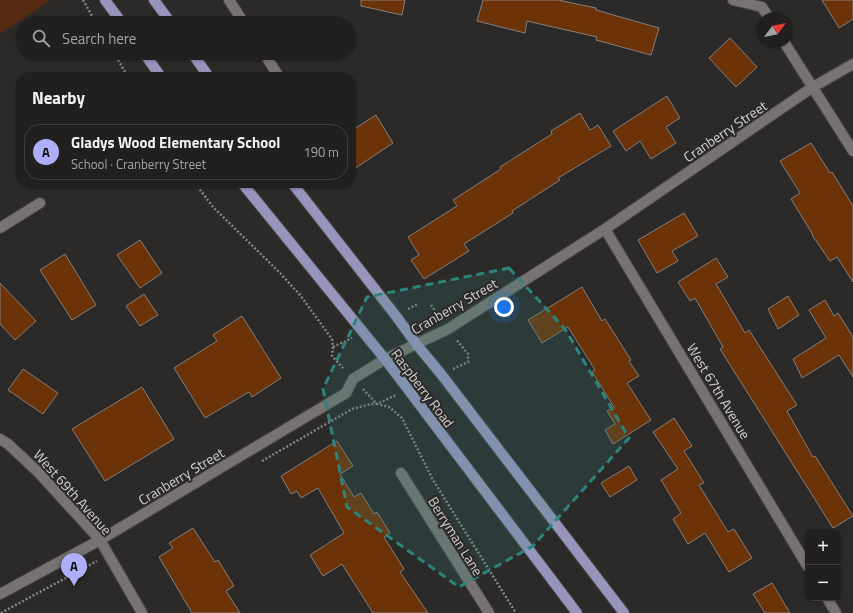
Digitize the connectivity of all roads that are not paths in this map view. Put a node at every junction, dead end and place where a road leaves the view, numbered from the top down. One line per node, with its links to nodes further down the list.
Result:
1 (105, 0): 6 (main road)
2 (154, 0): 7 (main road)
3 (229, 0): 8 (street)
4 (733, 0): 5 (street)
5 (765, 12)
6 (117, 16)
7 (166, 16)
8 (239, 16)
9 (788, 48): 17 (street)
10 (149, 60): 14 (main road)
11 (197, 60): 15 (main road)
12 (268, 60): 16 (street)
13 (853, 64): 17 (street, Cranberry Street)
14 (157, 72)
15 (205, 72)
16 (276, 72)
17 (812, 87): 18 (street); 23 (street, Cranberry Street)
18 (853, 151)
19 (246, 188): 25 (main road, Raspberry Road)
20 (296, 188): 24 (main road, Raspberry Road)
21 (40, 203): 22 (street)
22 (0, 228)
23 (605, 229): 24 (street, Cranberry Street); 29 (street, West 67th Avenue)
24 (417, 345): 25 (street, Cranberry Street); 35 (main road, Raspberry Road)
25 (385, 359): 28 (street, Cranberry Street); 34 (main road, Raspberry Road)
26 (0, 439): 28 (street, West 69th Avenue)
27 (401, 473): 33 (street, Berryman Lane)
28 (100, 540): 30 (street, Cranberry Street); 32 (street, West 69th Avenue)
29 (807, 565)
30 (0, 594)
31 (828, 601): 36 (street)
32 (142, 613)
33 (489, 613)
34 (577, 613)
35 (624, 613)
36 (836, 613)

